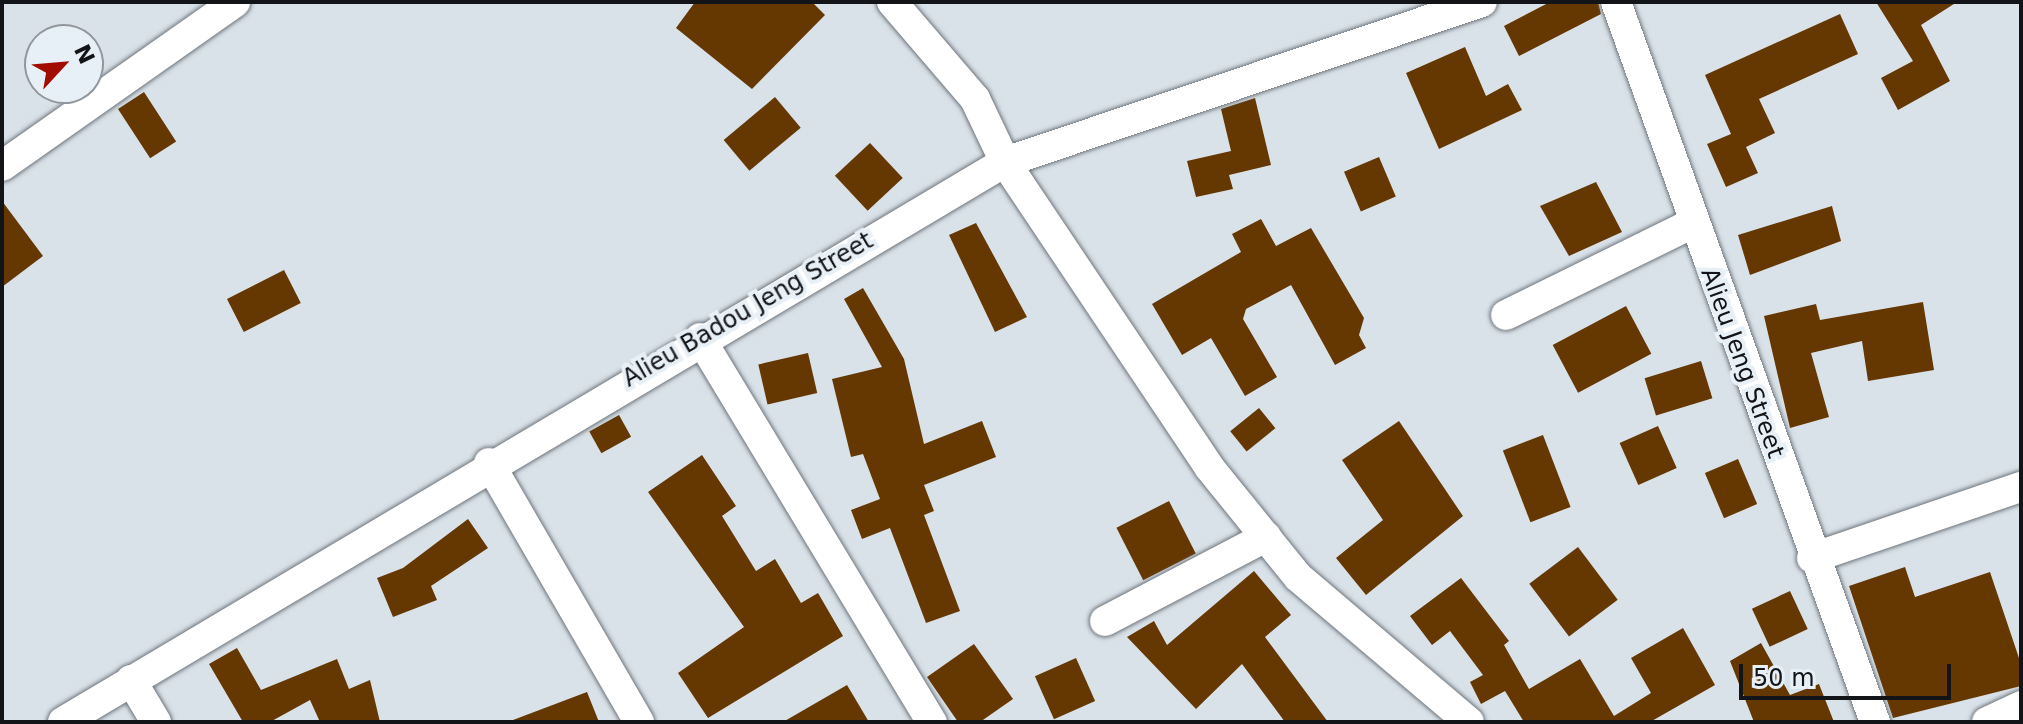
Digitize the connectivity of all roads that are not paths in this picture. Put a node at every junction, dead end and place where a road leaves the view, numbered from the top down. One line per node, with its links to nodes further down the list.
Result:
1 (235, 2): 6 (street)
2 (892, 2): 5 (street)
3 (1482, 2): 5 (street, Alieu Badou Jeng Street)
4 (1616, 2): 7 (street, Alieu Jeng Street)
5 (1005, 162): 9 (street, Alieu Badou Jeng Street); 12 (street)
6 (2, 166)
7 (1691, 224): 8 (street); 13 (street, Alieu Jeng Street)
8 (1506, 315)
9 (700, 338): 10 (street, Alieu Badou Jeng Street); 20 (street)
10 (489, 463): 15 (street, Alieu Badou Jeng Street); 19 (street)
11 (2021, 487): 13 (street)
12 (1266, 537): 14 (street); 21 (street)
13 (1812, 558): 22 (street, Alieu Jeng Street)
14 (1105, 621)
15 (131, 680): 17 (street, Alieu Badou Jeng Street); 18 (street)
16 (2021, 706): 23 (street)
17 (63, 722)
18 (156, 722)
19 (639, 722)
20 (932, 722)
21 (1469, 722)
22 (1875, 722)
23 (1987, 722)

